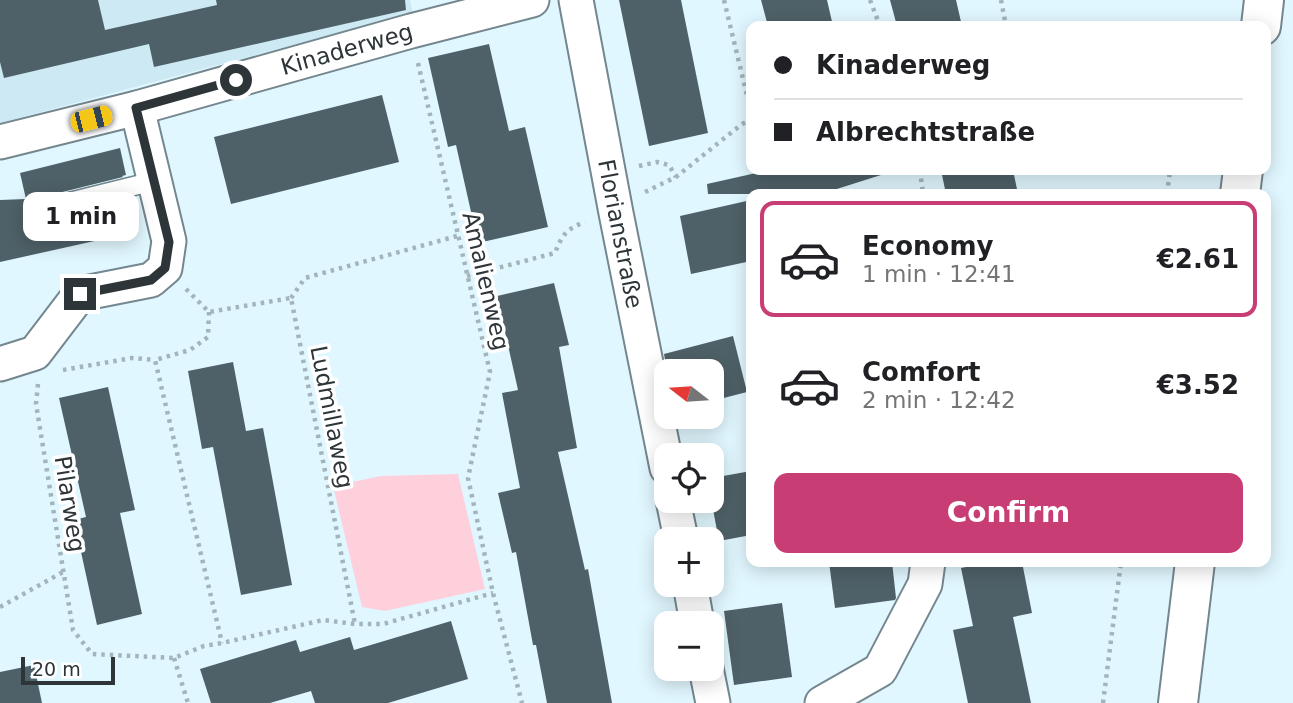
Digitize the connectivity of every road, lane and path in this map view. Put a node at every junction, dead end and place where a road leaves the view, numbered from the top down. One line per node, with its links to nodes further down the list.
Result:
1 (532, 0): 10 (street, Kinaderweg)
2 (576, 0): 18 (street, Florianstraße)
3 (724, 0): 11 (path)
4 (870, 0): 7 (path)
5 (1001, 0): 8 (path)
6 (1264, 0): 9 (main road)
7 (878, 21)
8 (1005, 21)
9 (1262, 21)
10 (411, 31): 12 (street, Kinaderweg); 20 (path, Amalienweg)
11 (746, 91)
12 (136, 108): 14 (street, Kinaderweg); 17 (street)
13 (746, 122): 16 (path)
14 (0, 142)
15 (636, 167): 16 (path)
16 (676, 177): 18 (path)
17 (154, 181): 19 (lane); 21 (street)
18 (623, 207): 22 (path); 28 (street, Florianstraße)
19 (37, 210)
20 (457, 236): 22 (path, Amalienweg); 23 (path)
21 (165, 268): 24 (path); 27 (street)
22 (467, 276): 33 (path, Amalienweg)
23 (291, 298): 24 (path); 35 (path, Ludmillaweg)
24 (209, 312): 25 (path)
25 (155, 360): 27 (path); 36 (path)
26 (0, 364): 27 (street)
27 (37, 364): 32 (path, Pilarweg)
28 (663, 443)
29 (927, 567): 42 (street)
30 (1120, 567): 43 (path)
31 (1194, 567): 44 (main road)
32 (63, 572): 34 (path); 37 (path, Pilarweg)
33 (493, 593): 35 (path); 40 (path, Amalienweg)
34 (0, 607)
35 (355, 624): 36 (path)
36 (222, 643): 37 (path)
37 (174, 658): 39 (path)
38 (709, 681): 41 (street)
39 (188, 703)
40 (522, 703)
41 (713, 703)
42 (822, 703)
43 (1103, 703)
44 (1178, 703)

